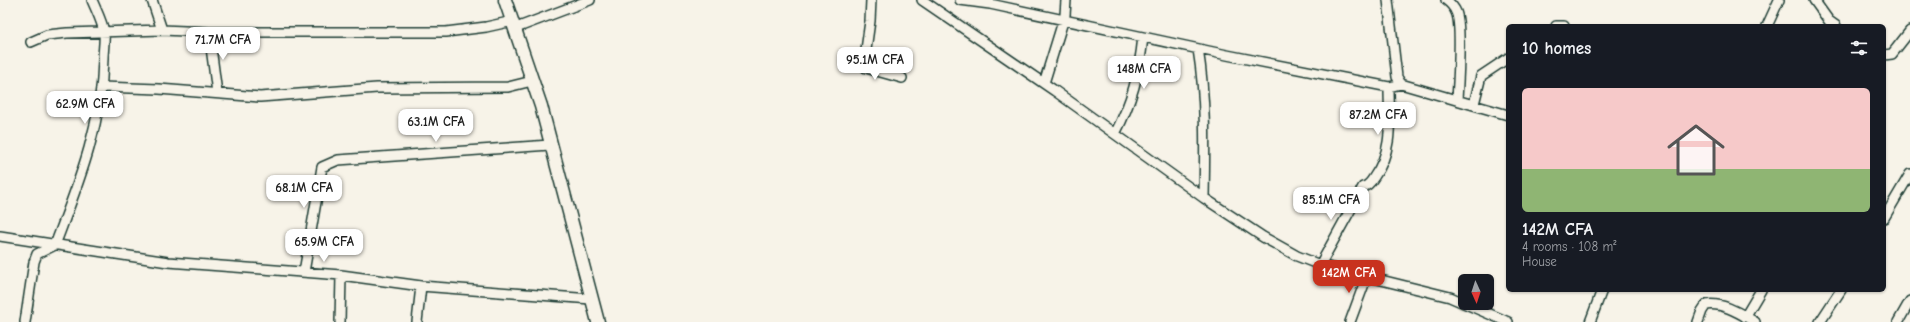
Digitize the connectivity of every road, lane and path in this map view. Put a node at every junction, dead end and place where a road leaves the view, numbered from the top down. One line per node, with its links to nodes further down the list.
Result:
1 (92, 0): 18 (street)
2 (152, 0): 17 (street)
3 (505, 0): 14 (main road)
4 (590, 0): 14 (street)
5 (871, 0): 26 (street)
6 (922, 0): 28 (street)
7 (960, 0): 13 (street)
8 (1066, 0): 13 (street)
9 (1388, 0): 29 (street)
10 (1446, 0): 33 (street)
11 (1779, 0): 15 (street)
12 (1814, 0): 16 (street)
13 (1063, 21): 21 (street); 28 (street)
14 (514, 24): 20 (street); 27 (main road)
15 (1768, 24)
16 (1831, 24)
17 (162, 30): 18 (street); 20 (street)
18 (104, 31): 22 (street); 30 (street)
19 (1910, 31): 24 (street)
20 (209, 32): 32 (street)
21 (1143, 37): 23 (street); 36 (street)
22 (31, 42)
23 (1198, 49): 31 (street); 39 (street)
24 (1886, 55)
25 (1506, 59): 34 (street)
26 (902, 78)
27 (532, 81): 32 (street); 37 (main road)
28 (1044, 84): 36 (street)
29 (1401, 84): 31 (street); 33 (street)
30 (101, 87): 32 (street); 42 (street)
31 (1389, 87): 43 (street)
32 (217, 93)
33 (1456, 100): 34 (street)
34 (1474, 104): 35 (street)
35 (1506, 114)
36 (1114, 134): 39 (street)
37 (550, 145): 44 (street); 51 (main road)
38 (1910, 174): 40 (street)
39 (1204, 198): 43 (street)
40 (1886, 215)
41 (0, 236): 42 (street)
42 (55, 245): 44 (street); 54 (street)
43 (1320, 265): 46 (street)
44 (304, 272): 45 (street)
45 (341, 275): 47 (street); 55 (street)
46 (1367, 276): 58 (street); 59 (street)
47 (421, 286): 51 (street); 56 (street)
48 (1601, 292): 60 (street)
49 (1760, 292): 53 (street)
50 (1840, 292): 63 (street)
51 (591, 299): 57 (main road)
52 (1910, 301): 64 (street)
53 (1745, 317): 61 (street); 62 (street)
54 (25, 322)
55 (340, 322)
56 (417, 322)
57 (598, 322)
58 (1350, 322)
59 (1508, 322)
60 (1590, 322)
61 (1698, 322)
62 (1755, 322)
63 (1820, 322)
64 (1898, 322)

